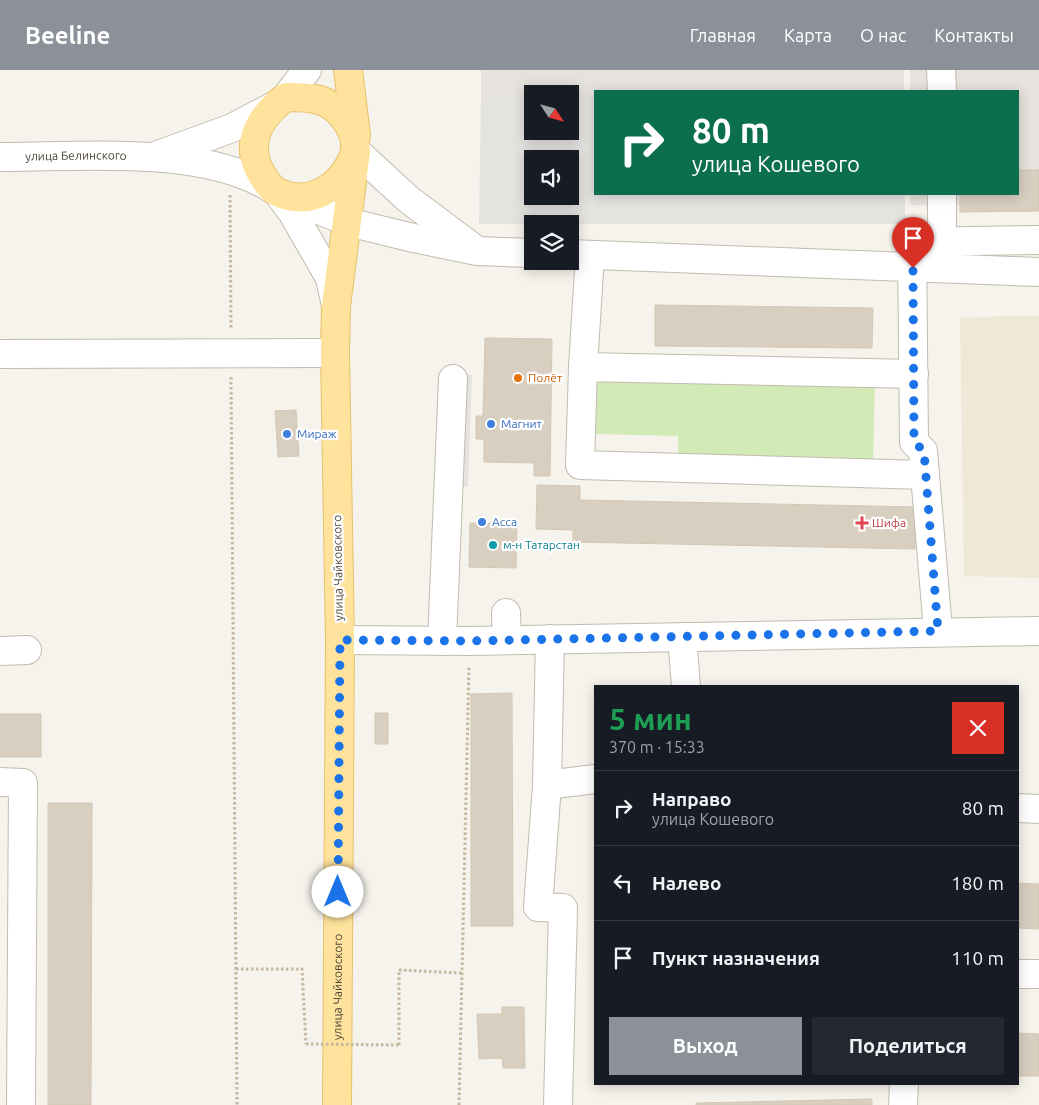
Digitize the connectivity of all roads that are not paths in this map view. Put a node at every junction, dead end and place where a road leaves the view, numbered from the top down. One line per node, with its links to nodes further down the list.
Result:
1 (308, 70): 5 (street)
2 (348, 70): 6 (main road, улица Чайковского)
3 (942, 70): 4 (street)
4 (942, 90)
5 (279, 102): 6 (main road); 8 (street); 9 (main road)
6 (356, 146): 9 (main road); 11 (main road, улица Чайковского); 14 (street)
7 (0, 157): 8 (street, улица Белинского)
8 (152, 157): 9 (street)
9 (274, 190): 11 (street); 19 (street)
10 (942, 195): 13 (street)
11 (348, 222): 14 (street); 19 (main road, улица Чайковского)
12 (1039, 240): 13 (street)
13 (942, 242): 17 (street)
14 (477, 251): 15 (street)
15 (524, 253)
16 (580, 255): 17 (street); 22 (street)
17 (913, 268): 18 (street); 23 (street)
18 (1039, 272)
19 (336, 306): 20 (main road, улица Чайковского)
20 (335, 353): 21 (street); 31 (main road, улица Чайковского)
21 (0, 354)
22 (583, 367): 23 (street); 25 (street)
23 (914, 374): 25 (street)
24 (453, 379): 33 (street)
25 (925, 475): 28 (street)
26 (506, 613): 32 (street)
27 (1039, 630): 28 (street)
28 (938, 631): 29 (street)
29 (682, 637): 30 (street); 36 (street)
30 (550, 639): 32 (street); 39 (street)
31 (340, 640): 33 (street); 46 (main road, улица Чайковского)
32 (507, 640): 33 (street)
33 (442, 641)
34 (0, 650): 35 (street)
35 (27, 650)
36 (686, 685)
37 (594, 779): 39 (street)
38 (0, 782): 45 (street)
39 (547, 785): 47 (street)
40 (1019, 808): 41 (street)
41 (1039, 809)
42 (1019, 974): 43 (street)
43 (1039, 974)
44 (904, 1085): 48 (street)
45 (21, 1105)
46 (337, 1105)
47 (558, 1105)
48 (903, 1105)

